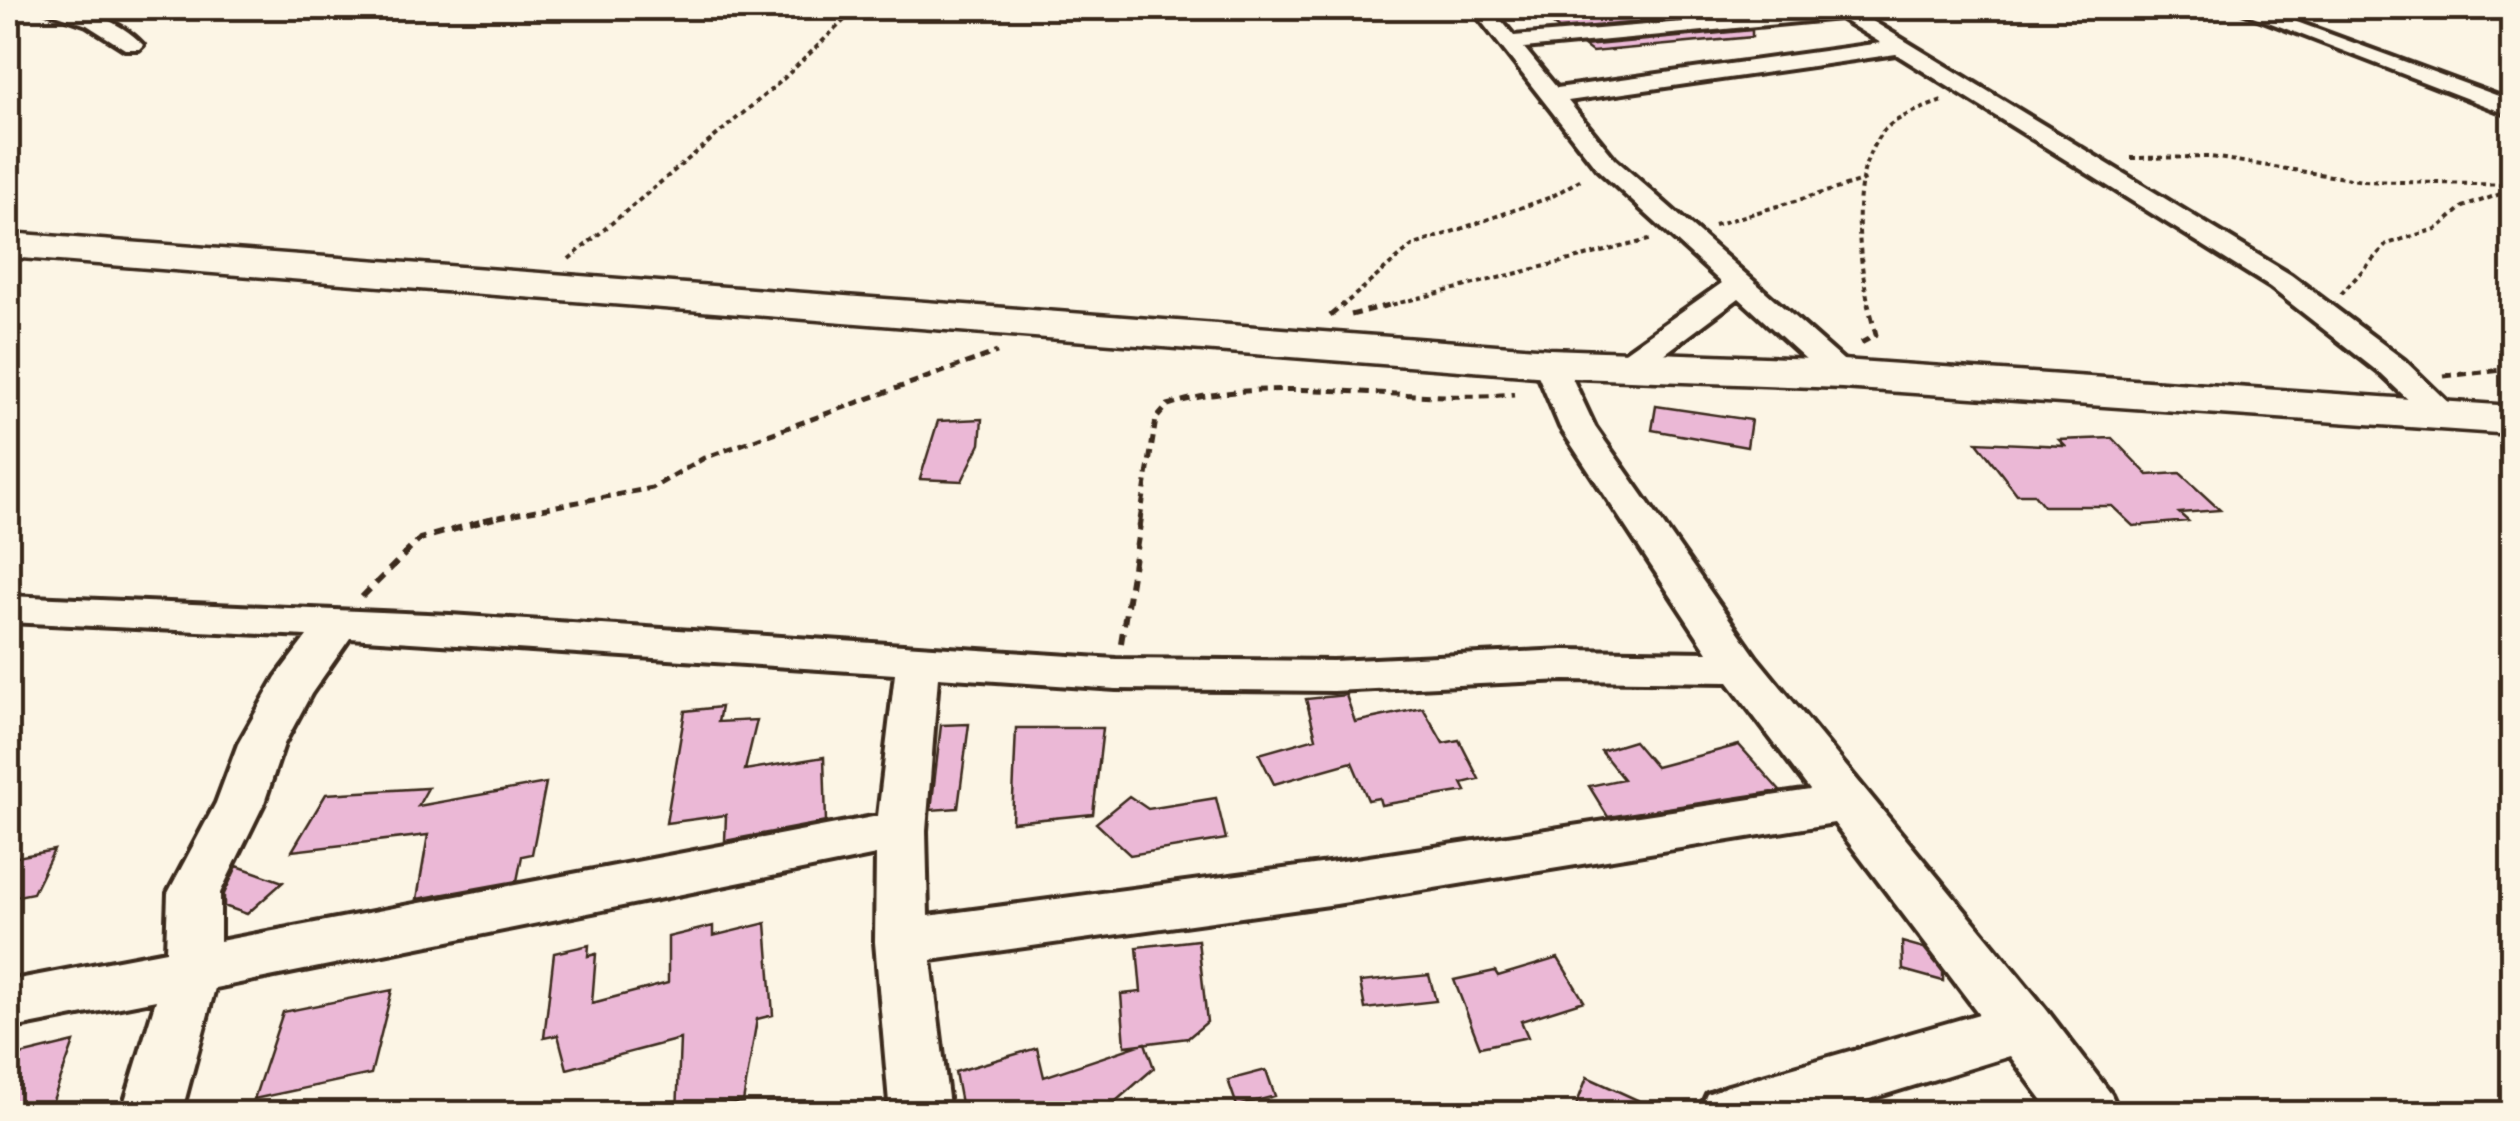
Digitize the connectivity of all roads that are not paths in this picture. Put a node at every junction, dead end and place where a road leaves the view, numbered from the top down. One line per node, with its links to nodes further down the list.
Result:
1 (48, 8): 6 (street)
2 (1481, 8): 5 (street)
3 (2242, 8): 9 (street)
4 (1840, 10): 5 (street); 7 (street)
5 (1505, 42): 8 (street)
6 (132, 44)
7 (1898, 47): 8 (street); 15 (street)
8 (1553, 96): 11 (street)
9 (2512, 109)
10 (8, 245): 14 (street)
11 (1742, 282): 12 (street); 13 (street)
12 (1829, 362): 13 (street); 15 (street)
13 (1627, 366): 14 (street)
14 (1556, 376): 20 (street)
15 (2446, 416): 16 (street)
16 (2512, 420)
17 (8, 609): 18 (street)
18 (338, 624): 19 (street); 24 (street)
19 (918, 660): 20 (street); 22 (street)
20 (1740, 667): 21 (street)
21 (1846, 803): 23 (street); 26 (street)
22 (901, 831): 23 (street); 24 (street)
23 (902, 942): 27 (street)
24 (193, 969): 25 (street); 28 (street)
25 (8, 1005)
26 (2025, 1026): 29 (street); 30 (street)
27 (910, 1106)
28 (151, 1114)
29 (1728, 1114)
30 (2090, 1114)

